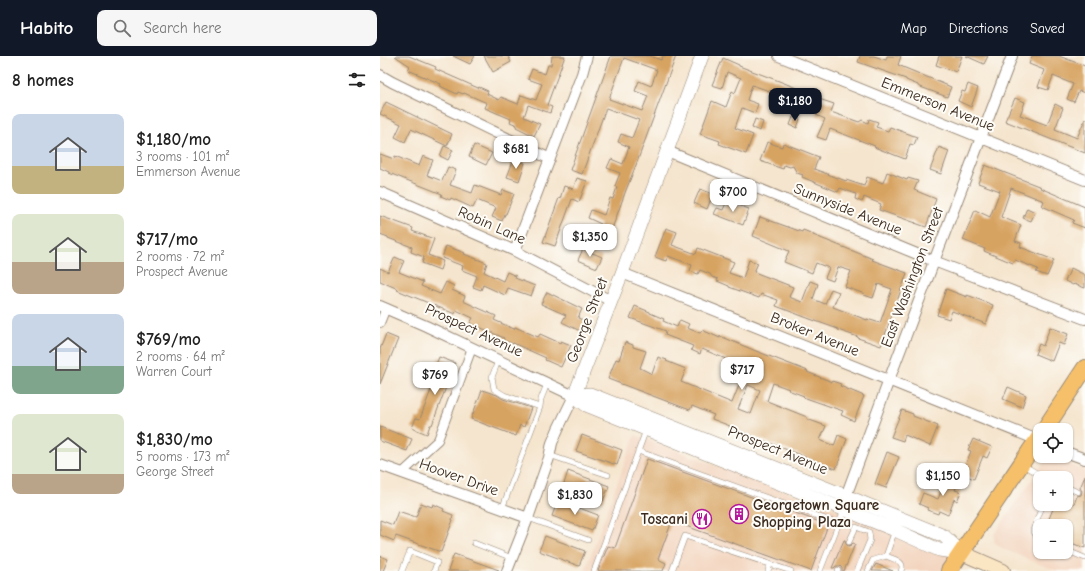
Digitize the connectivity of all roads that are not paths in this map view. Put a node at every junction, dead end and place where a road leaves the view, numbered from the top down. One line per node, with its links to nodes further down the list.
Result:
1 (587, 56): 8 (street)
2 (702, 56): 7 (street, George Street)
3 (778, 56): 6 (street, Emmerson Avenue)
4 (1012, 56): 6 (street, East Washington Street)
5 (380, 75): 8 (street)
6 (981, 137): 9 (street, Emmerson Avenue); 12 (street, East Washington Street)
7 (667, 151): 12 (street, Sunnyside Avenue); 13 (street, George Street)
8 (550, 159): 11 (street)
9 (1085, 180)
10 (380, 192): 11 (street, Robin Lane)
11 (515, 251): 14 (street, Robin Lane)
12 (934, 261): 16 (street, Sunnyside Avenue); 21 (street, East Washington Street)
13 (622, 273): 14 (street, George Street); 21 (street, Broker Avenue)
14 (611, 301): 23 (street, George Street)
15 (383, 307): 17 (street); 18 (street, Prospect Avenue)
16 (1085, 319)
17 (380, 323)
18 (472, 348): 19 (street, Prospect Avenue); 36 (street)
19 (498, 361): 22 (street, Prospect Avenue); 24 (lane)
20 (1085, 368): 25 (main road)
21 (889, 380): 27 (street, Broker Avenue); 40 (street, East Washington Street)
22 (547, 384): 23 (street, Prospect Avenue); 24 (lane)
23 (574, 396): 26 (street, Prospect Avenue); 30 (street, George Street); 40 (street, Prospect Avenue)
24 (540, 407): 41 (lane)
25 (1049, 423)
26 (646, 430): 29 (lane); 42 (street, Prospect Avenue)
27 (1033, 434)
28 (1033, 447): 33 (main road)
29 (638, 451): 44 (lane); 58 (lane)
30 (549, 455): 37 (lane); 43 (street, George Street)
31 (1073, 455): 32 (street)
32 (1085, 459)
33 (1021, 464): 35 (lane); 49 (main road)
34 (380, 465): 36 (street, Hoover Drive)
35 (1033, 471)
36 (402, 473): 41 (street, Hoover Drive)
37 (608, 475)
38 (1073, 490): 39 (lane)
39 (1078, 492)
40 (846, 496): 42 (street, East Washington Street); 49 (street, Prospect Avenue)
41 (502, 509): 43 (street, Hoover Drive)
42 (844, 510): 44 (lane); 45 (street, Prospect Avenue)
43 (528, 518): 46 (lane); 52 (street, George Street)
44 (839, 524): 62 (lane)
45 (895, 530): 49 (street, Prospect Avenue); 51 (lane)
46 (588, 540)
47 (849, 542): 63 (lane)
48 (474, 543): 52 (lane)
49 (962, 553): 66 (main road); 67 (main road, Prospect Avenue)
50 (1073, 553): 53 (lane)
51 (886, 556): 64 (lane); 65 (lane)
52 (512, 558): 57 (street, George Street)
53 (1085, 558)
54 (770, 564): 59 (lane); 60 (lane); 61 (lane)
55 (402, 571): 56 (lane)
56 (434, 571)
57 (507, 571)
58 (594, 571)
59 (672, 571)
60 (768, 571)
61 (791, 571)
62 (820, 571)
63 (857, 571)
64 (868, 571)
65 (902, 571)
66 (949, 571)
67 (1003, 571)

